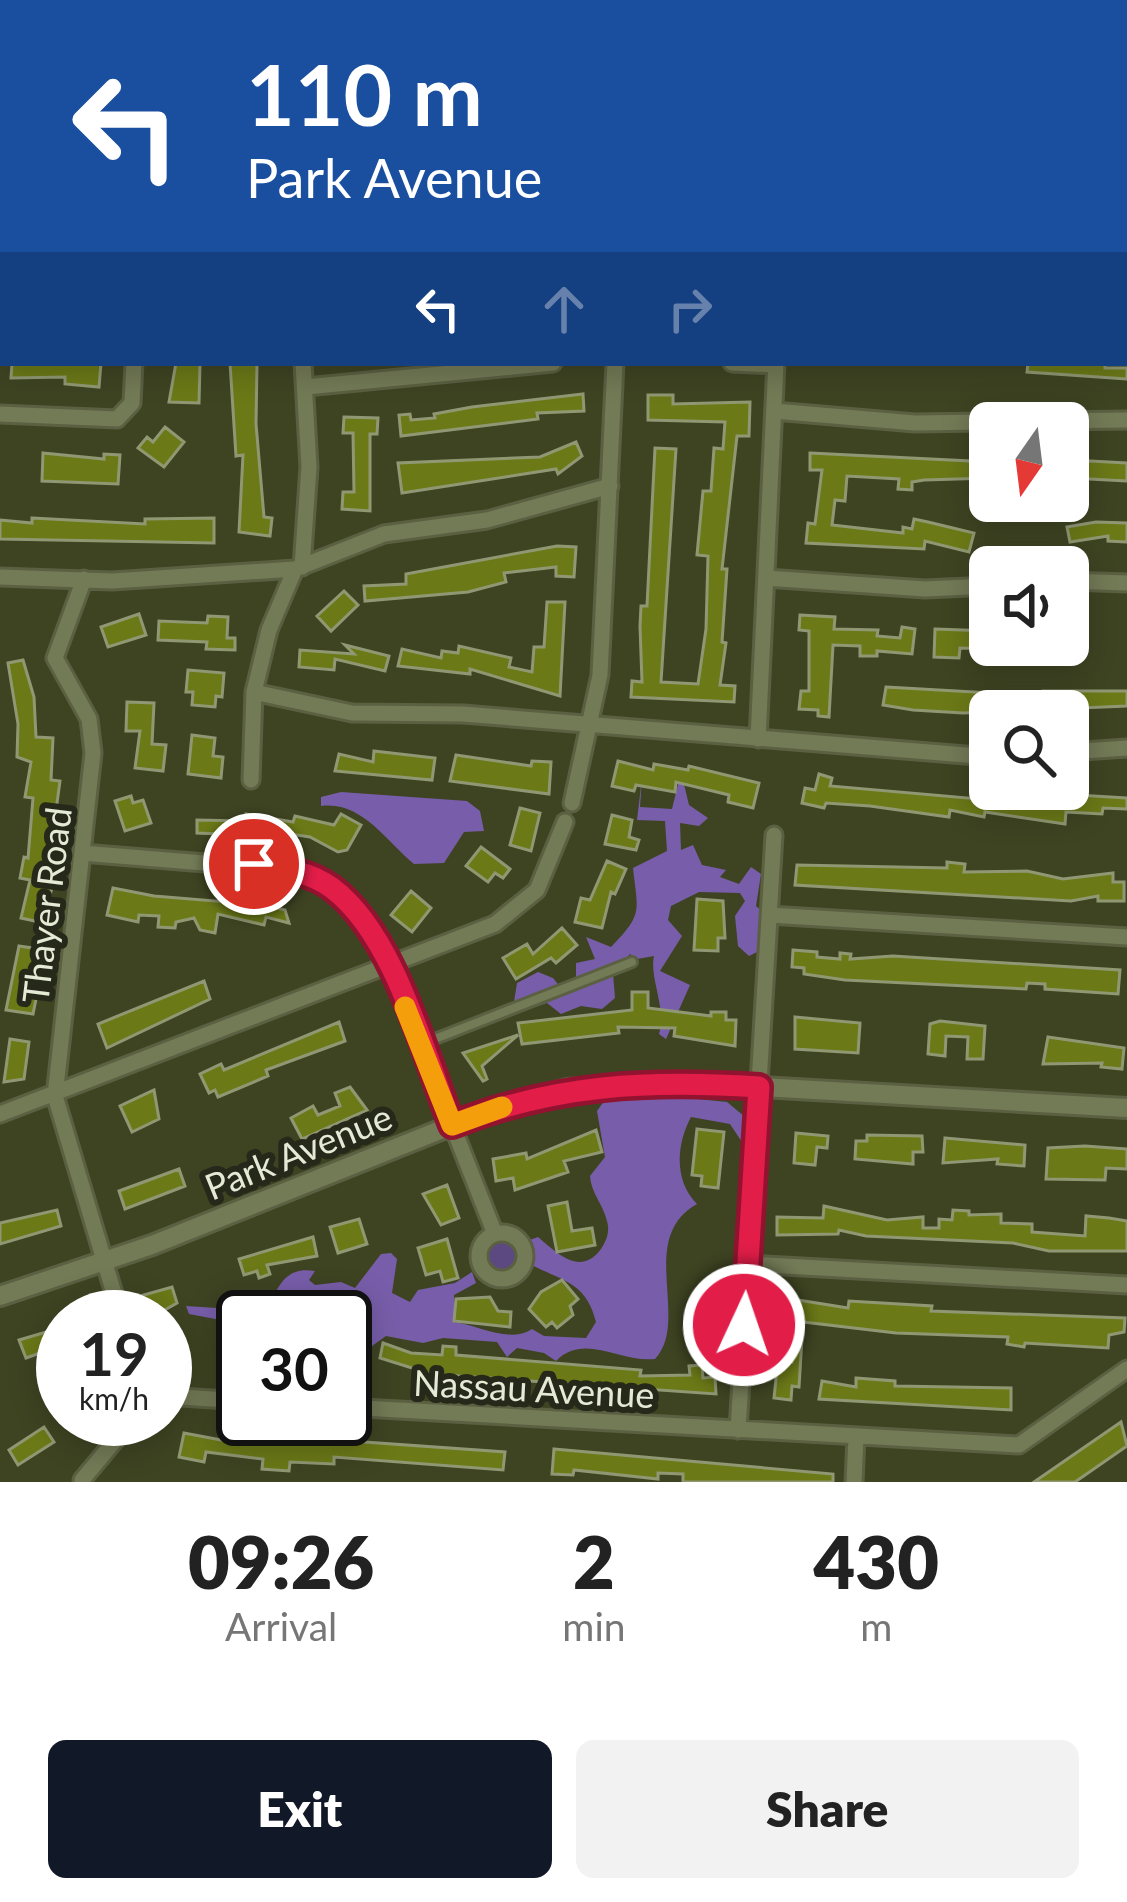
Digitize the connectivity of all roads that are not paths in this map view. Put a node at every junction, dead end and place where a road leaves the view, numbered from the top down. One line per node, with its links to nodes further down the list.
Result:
1 (134, 366): 8 (street)
2 (303, 366): 6 (street)
3 (523, 366): 6 (street)
4 (615, 366): 10 (street)
5 (776, 366): 7 (street)
6 (306, 387): 11 (street)
7 (774, 411): 9 (street); 13 (street)
8 (0, 414)
9 (1127, 420)
10 (610, 486): 11 (street); 19 (street)
11 (298, 568): 14 (street); 18 (street)
12 (0, 577): 14 (street)
13 (766, 578): 17 (street); 20 (street)
14 (84, 579): 28 (street, Thayer Road)
15 (1089, 582): 16 (street)
16 (1127, 584)
17 (969, 587)
18 (254, 692): 19 (street); 24 (street)
19 (592, 726): 20 (street); 25 (street)
20 (758, 739): 23 (street)
21 (1127, 748): 22 (street)
22 (1089, 751)
23 (969, 756)
24 (251, 780)
25 (572, 802)
26 (565, 822): 32 (street)
27 (774, 835): 29 (street)
28 (82, 853): 32 (street); 35 (street, Thayer Road)
29 (769, 915): 30 (street); 34 (street)
30 (1127, 937)
31 (632, 962): 33 (lane)
32 (389, 967): 33 (street); 35 (street)
33 (421, 1045): 38 (street)
34 (759, 1087): 36 (street, Park Avenue); 38 (street, Park Avenue); 41 (street)
35 (55, 1096): 37 (street); 40 (street, Thayer Road)
36 (1127, 1108)
37 (0, 1114)
38 (452, 1125): 39 (street); 40 (street, Park Avenue)
39 (495, 1234)
40 (103, 1262): 43 (street, Thayer Road); 44 (street, Park Avenue)
41 (748, 1264): 42 (street); 47 (street)
42 (1127, 1285)
43 (112, 1290)
44 (0, 1296)
45 (1127, 1369): 48 (street, Nassau Avenue)
46 (372, 1409): 47 (street, Nassau Avenue)
47 (738, 1430): 48 (street, Nassau Avenue)
48 (856, 1438): 51 (street)
49 (110, 1446): 50 (street)
50 (82, 1480)
51 (854, 1482)

